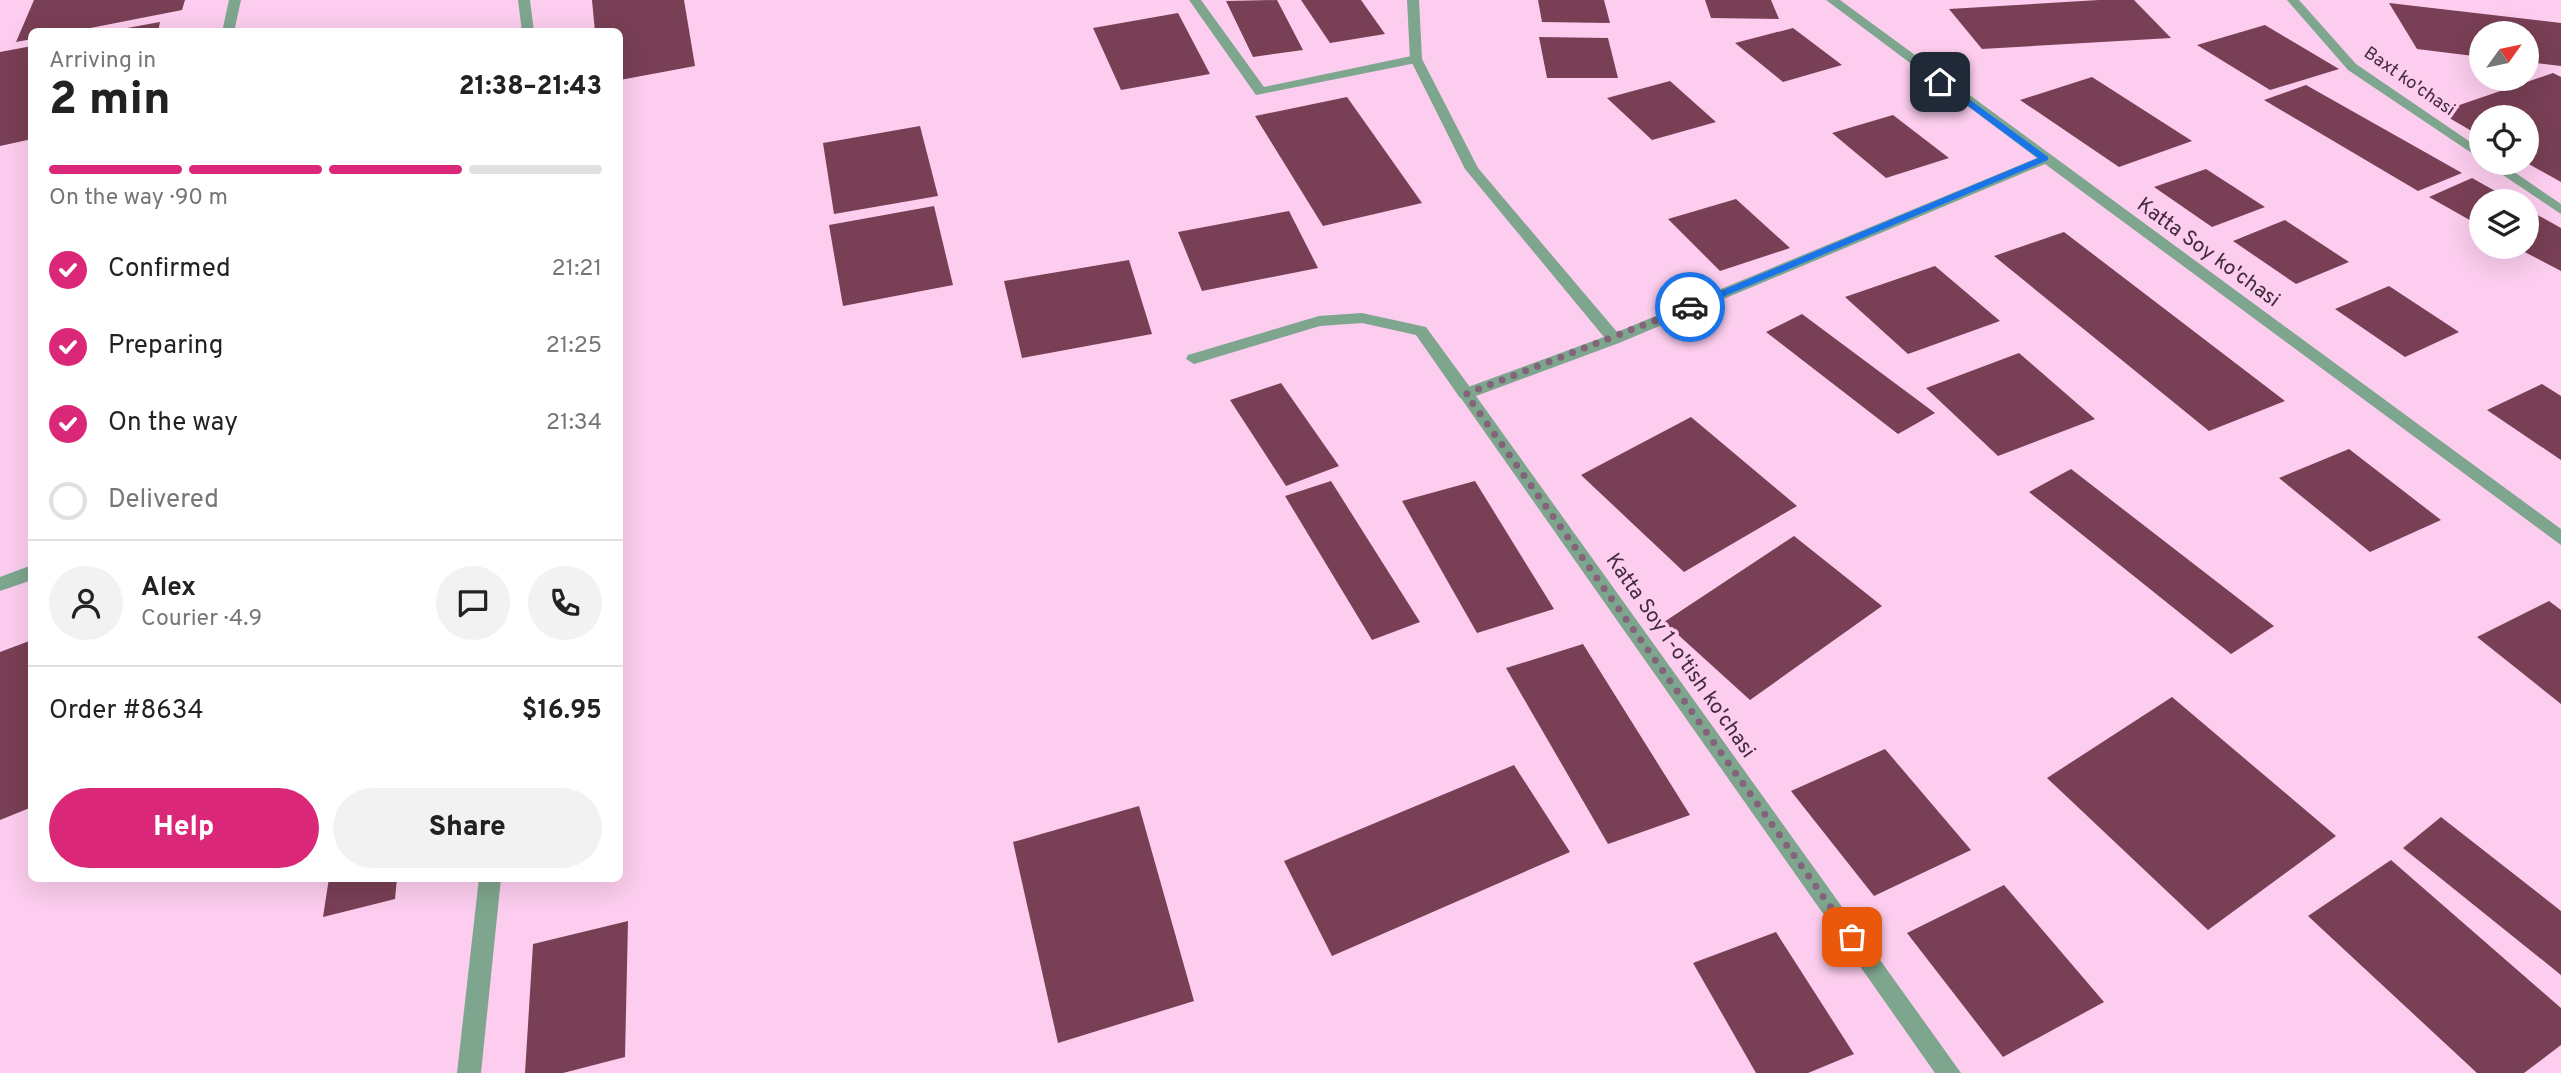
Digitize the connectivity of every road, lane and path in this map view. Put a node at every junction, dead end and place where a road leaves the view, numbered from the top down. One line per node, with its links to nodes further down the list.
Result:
1 (235, 0): 7 (street)
2 (524, 0): 8 (street)
3 (1195, 0): 9 (street)
4 (1413, 0): 9 (street)
5 (1832, 0): 11 (street, Katta Soy ko'chasi)
6 (2293, 0): 10 (street, Baxt ko'chasi)
7 (229, 28)
8 (528, 28)
9 (1416, 59): 14 (street)
10 (2469, 147)
11 (2045, 159): 14 (street); 17 (street, Katta Soy ko'chasi)
12 (2510, 175): 13 (street)
13 (2561, 210)
14 (1614, 339): 16 (street)
15 (1194, 359): 16 (street, Katta Soy 1-o'tish ko'chasi)
16 (1466, 394): 22 (street, Katta Soy 1-o'tish ko'chasi)
17 (2561, 538)
18 (28, 574): 19 (street)
19 (0, 584)
20 (490, 882): 21 (street)
21 (470, 1073)
22 (1949, 1073)

